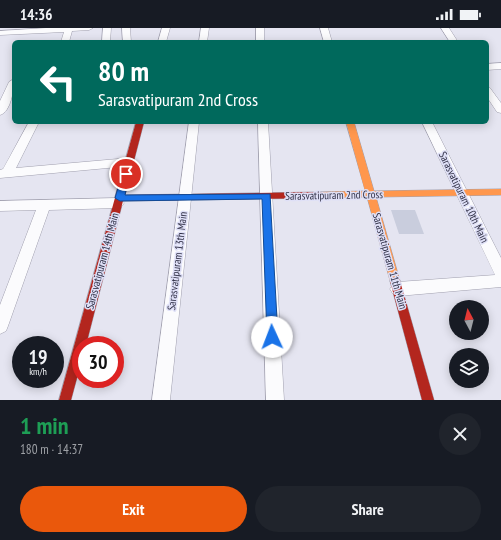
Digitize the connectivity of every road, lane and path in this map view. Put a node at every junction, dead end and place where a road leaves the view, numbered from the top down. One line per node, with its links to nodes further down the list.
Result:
1 (89, 28): 9 (street)
2 (107, 28): 14 (street)
3 (126, 28): 15 (street)
4 (166, 28): 16 (street)
5 (205, 28): 17 (street)
6 (260, 28): 18 (street)
7 (324, 28): 19 (street)
8 (445, 28): 20 (street)
9 (69, 29): 10 (street); 13 (street)
10 (37, 31): 11 (street); 12 (street)
11 (1, 35)
12 (33, 40)
13 (66, 40)
14 (106, 40)
15 (126, 40)
16 (163, 40)
17 (203, 40)
18 (260, 40)
19 (327, 40)
20 (453, 40)
21 (501, 66): 22 (street)
22 (489, 67)
23 (9, 89): 26 (street)
24 (489, 93): 25 (street)
25 (501, 110)
26 (0, 112)
27 (33, 124): 34 (street)
28 (139, 124): 33 (street, Sarasvatipuram 14th Main)
29 (194, 124): 39 (street, Sarasvatipuram 13th Main)
30 (264, 124): 38 (street)
31 (351, 124): 37 (street, Sarasvatipuram 11th Main)
32 (428, 124): 36 (street, Sarasvatipuram 10th Main)
33 (129, 162): 34 (street); 40 (street, Sarasvatipuram 14th Main)
34 (4, 174)
35 (501, 192): 36 (street, Sarasvatipuram 2nd Cross)
36 (462, 193): 37 (street, Sarasvatipuram 2nd Cross); 43 (street, Sarasvatipuram 10th Main)
37 (371, 194): 38 (street, Sarasvatipuram 2nd Cross); 45 (street, Sarasvatipuram 11th Main)
38 (266, 196): 39 (street, Sarasvatipuram 2nd Cross); 49 (street)
39 (185, 197): 40 (street, Sarasvatipuram 2nd Cross); 48 (street, Sarasvatipuram 13th Main)
40 (119, 201): 41 (street); 47 (street, Sarasvatipuram 14th Main)
41 (44, 205): 42 (street); 46 (street)
42 (0, 206)
43 (501, 273)
44 (501, 281): 45 (street)
45 (398, 289): 50 (street, Sarasvatipuram 11th Main)
46 (0, 326)
47 (65, 400)
48 (161, 400)
49 (275, 400)
50 (428, 400)

